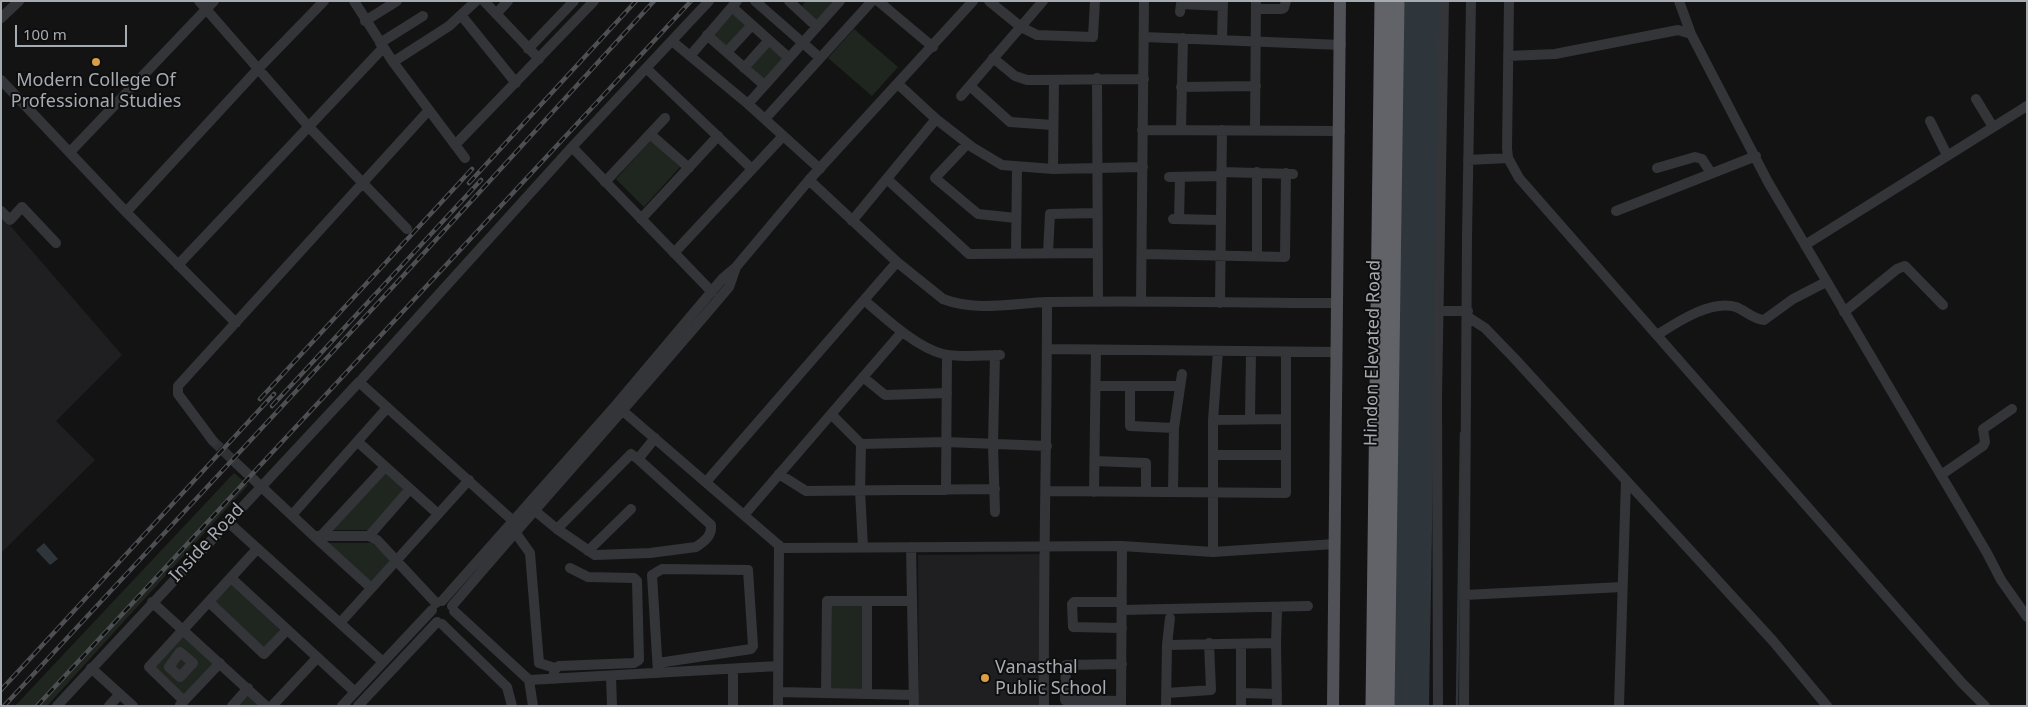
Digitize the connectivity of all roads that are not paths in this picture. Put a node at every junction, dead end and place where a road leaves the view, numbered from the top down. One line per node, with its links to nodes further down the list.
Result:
1 (19, 1): 39 (street)
2 (199, 1): 34 (street)
3 (214, 1): 34 (street)
4 (324, 1): 67 (street)
5 (397, 1): 40 (street)
6 (476, 1): 37 (street)
7 (484, 1): 36 (street)
8 (508, 1): 36 (street)
9 (574, 1): 56 (street)
10 (594, 1): 63 (street)
11 (709, 1): 50 (street, Inside Road)
12 (755, 1): 52 (street)
13 (840, 1): 42 (street)
14 (872, 1): 61 (street)
15 (878, 1): 55 (street)
16 (973, 1): 55 (street)
17 (989, 1): 43 (street)
18 (1043, 1): 43 (street)
19 (1095, 1): 43 (street)
20 (1144, 1): 46 (street)
21 (1286, 1): 33 (street)
22 (1340, 1): 54 (main road)
23 (1382, 1): 300 (highway, Hindon Elevated Road)
24 (1397, 1): 301 (highway, Hindon Elevated Road)
25 (1444, 1): 154 (street)
26 (1471, 1): 106 (street)
27 (1509, 1): 59 (street)
28 (1679, 1): 45 (street)
29 (355, 2): 40 (street)
30 (796, 3): 42 (street)
31 (1223, 3): 35 (street); 49 (street)
32 (734, 4): 41 (street); 44 (street)
33 (1256, 5): 51 (street)
34 (206, 10): 67 (street); 101 (street)
35 (1180, 12)
36 (496, 14): 56 (street)
37 (461, 15): 64 (street); 72 (street)
38 (424, 16): 53 (street)
39 (1, 18)
40 (365, 21): 53 (street)
41 (752, 25): 48 (street); 57 (street)
42 (817, 27): 52 (street)
43 (1021, 27): 62 (street)
44 (707, 34): 57 (street); 58 (street)
45 (1691, 34): 59 (street); 103 (street)
46 (1144, 37): 47 (street); 69 (street)
47 (1183, 38): 49 (street); 77 (street)
48 (769, 40): 60 (street); 66 (street)
49 (1222, 40): 51 (street)
50 (672, 41): 58 (street); 65 (street, Inside Road)
51 (1257, 42): 54 (street); 76 (street)
52 (803, 43): 60 (street); 61 (street)
53 (382, 45): 64 (street); 89 (street)
54 (1341, 45): 94 (main road)
55 (933, 47): 73 (street)
56 (528, 49): 63 (street)
57 (727, 52): 66 (street)
58 (690, 56): 80 (street)
59 (1508, 56): 105 (street)
60 (789, 58): 74 (street)
61 (820, 58): 84 (street)
62 (993, 58): 71 (street); 75 (street)
63 (539, 59): 72 (street)
64 (393, 62): 82 (street)
65 (646, 68): 96 (street); 100 (street, Inside Road)
66 (744, 68): 74 (street)
67 (258, 69): 89 (street); 126 (street)
68 (1097, 78): 69 (street); 71 (street); 114 (street)
69 (1144, 78): 90 (street)
70 (1, 80): 101 (street)
71 (1054, 80): 87 (street)
72 (516, 82): 99 (street)
73 (898, 84): 85 (street); 112 (street)
74 (764, 85): 80 (street)
75 (970, 86): 78 (street); 87 (street)
76 (1256, 86): 77 (street); 93 (street)
77 (1181, 87): 91 (street)
78 (961, 96)
79 (1976, 99): 88 (street)
80 (748, 104): 84 (street)
81 (2027, 106): 88 (street)
82 (429, 110): 99 (street); 123 (street)
83 (664, 118): 95 (street)
84 (765, 119): 97 (street)
85 (936, 119): 98 (street); 120 (street)
86 (1930, 121): 102 (street)
87 (1053, 125): 113 (street)
88 (1993, 127): 102 (street)
89 (309, 128): 123 (street); 143 (street)
90 (1142, 130): 91 (street); 108 (street)
91 (1181, 130): 92 (street)
92 (1222, 130): 93 (street); 117 (street)
93 (1255, 130): 94 (street)
94 (1340, 131): 152 (main road)
95 (650, 134): 109 (street); 122 (street)
96 (718, 136): 109 (street); 111 (street)
97 (783, 136): 111 (street); 112 (street)
98 (967, 144): 107 (street); 128 (street)
99 (454, 145): 104 (street)
100 (572, 147): 122 (street); 169 (street, Inside Road)
101 (70, 152): 126 (street)
102 (1947, 155): 134 (street)
103 (1756, 156): 116 (street); 134 (street)
104 (465, 158)
105 (1508, 158): 106 (street); 159 (street)
106 (1468, 160): 156 (street)
107 (1016, 167): 113 (street); 128 (street)
108 (1142, 167): 114 (street); 139 (street)
109 (689, 168): 129 (street)
110 (1657, 168): 116 (street)
111 (752, 169): 135 (street)
112 (820, 169): 121 (street)
113 (1053, 169): 114 (street)
114 (1097, 169): 127 (street)
115 (1257, 172): 117 (street); 141 (street); 141 (street)
116 (1711, 173): 125 (street)
117 (1221, 174): 119 (street); 130 (street)
118 (1169, 177): 119 (street)
119 (1180, 177): 130 (street)
120 (887, 179): 131 (street); 138 (street)
121 (809, 180): 131 (street); 144 (street)
122 (605, 182): 129 (street)
123 (364, 183): 132 (street); 157 (street)
124 (1, 211): 133 (street)
125 (1616, 211)
126 (126, 212): 143 (street)
127 (1097, 213): 136 (street); 137 (street)
128 (1016, 218): 138 (street)
129 (642, 219): 135 (street)
130 (1220, 220): 140 (street)
131 (852, 221): 142 (street)
132 (407, 229)
133 (56, 243)
134 (1805, 244): 145 (street)
135 (674, 252): 146 (street)
136 (1048, 252): 137 (street); 138 (street)
137 (1098, 253): 149 (street)
138 (1016, 254)
139 (1142, 254): 140 (street); 150 (street)
140 (1221, 255): 141 (street); 151 (street)
141 (1257, 256)
142 (897, 262): 147 (street); 148 (street)
143 (178, 265): 157 (street)
144 (736, 266): 146 (street); 175 (street)
145 (1826, 282): 155 (street); 159 (street)
146 (712, 292): 175 (street)
147 (864, 300): 158 (street); 199 (street)
148 (1047, 302): 149 (street); 160 (street)
149 (1098, 302): 150 (street)
150 (1141, 302): 151 (street)
151 (1220, 303): 152 (street)
152 (1338, 303): 165 (main road)
153 (1943, 305): 155 (street)
154 (1445, 310): 156 (street); 302 (street)
155 (1844, 312): 196 (street)
156 (1466, 313): 198 (street); 236 (street)
157 (236, 323): 183 (street)
158 (902, 332): 166 (street); 168 (street)
159 (1657, 336): 306 (street)
160 (1047, 349): 161 (street); 188 (street)
161 (1096, 350): 162 (street); 170 (street)
162 (1218, 351): 163 (street); 180 (street)
163 (1251, 352): 164 (street); 178 (street)
164 (1286, 352): 165 (street); 179 (street)
165 (1337, 352): 222 (main road)
166 (947, 355): 173 (street); 187 (street)
167 (1182, 374): 172 (street)
168 (863, 377): 173 (street); 177 (street)
169 (360, 380): 174 (street); 200 (street, Inside Road)
170 (1096, 386): 171 (street); 192 (street)
171 (1130, 386): 172 (street); 181 (street)
172 (1179, 386): 181 (street)
173 (946, 393): 185 (street)
174 (387, 408): 184 (street); 197 (street)
175 (620, 408): 182 (street); 211 (street); 216 (street)
176 (2012, 409): 196 (street)
177 (831, 414): 186 (street); 195 (street)
178 (1250, 419): 179 (street); 180 (street)
179 (1284, 419): 190 (street)
180 (1214, 420): 189 (street)
181 (1174, 428): 208 (street)
182 (654, 438): 191 (street); 199 (street)
183 (213, 441)
184 (358, 442): 194 (street); 214 (street)
185 (946, 442): 186 (street); 187 (street); 203 (street)
186 (861, 444): 204 (street)
187 (993, 444): 188 (street); 202 (street)
188 (1047, 446): 205 (street)
189 (1214, 455): 190 (street); 209 (street)
190 (1286, 455): 209 (street)
191 (638, 460): 218 (street); 229 (street)
192 (1095, 460): 206 (street); 207 (street)
193 (236, 464): 200 (street)
194 (386, 467): 201 (street); 220 (street)
195 (779, 474): 204 (street); 215 (street)
196 (1941, 475): 244 (street)
197 (469, 480): 213 (street); 216 (street)
198 (1626, 480): 235 (street); 305 (street)
199 (706, 482): 215 (street)
200 (260, 486): 214 (street); 217 (street, Inside Road)
201 (410, 489): 213 (street); 221 (street)
202 (995, 489): 203 (street); 212 (street)
203 (946, 490): 204 (street)
204 (860, 491): 227 (street)
205 (1047, 491): 206 (street); 224 (street)
206 (1094, 492): 207 (street)
207 (1146, 492): 208 (street)
208 (1173, 492): 209 (street)
209 (1213, 493): 230 (street)
210 (630, 509): 229 (street)
211 (534, 510): 218 (street); 219 (street)
212 (995, 512)
213 (438, 514): 231 (street)
214 (292, 515): 220 (street)
215 (744, 515): 223 (street)
216 (512, 520): 241 (street)
217 (227, 521): 228 (street); 239 (street, Inside Road)
218 (557, 529): 229 (street)
219 (516, 532): 245 (street); 266 (street)
220 (318, 536): 221 (street); 234 (street)
221 (369, 536): 231 (street)
222 (1335, 544): 230 (street); 299 (main road)
223 (779, 545): 227 (street); 262 (street)
224 (1043, 546): 225 (street); 226 (street); 295 (street)
225 (1122, 546): 230 (street); 242 (street)
226 (911, 547): 227 (street); 238 (street)
227 (863, 548)
228 (257, 549): 233 (street); 249 (street)
229 (588, 551)
230 (1213, 552)
231 (396, 559): 234 (street); 241 (street)
232 (570, 568): 266 (street)
233 (231, 578): 240 (street); 253 (street)
234 (370, 587): 249 (street)
235 (1622, 587): 236 (street); 304 (street)
236 (1465, 595): 303 (street)
237 (867, 601): 238 (street); 272 (street); 275 (street)
238 (912, 601): 278 (street)
239 (152, 602): 252 (street); 263 (street, Inside Road)
240 (209, 602): 252 (street); 253 (street)
241 (437, 605): 245 (street); 250 (street); 259 (street)
242 (1122, 606): 246 (street); 251 (street); 251 (street)
243 (1308, 606): 246 (street)
244 (2024, 606): 247 (street)
245 (453, 608): 250 (street); 268 (street)
246 (1277, 608): 255 (street)
247 (2027, 617)
248 (1170, 618): 257 (street)
249 (340, 623): 259 (street)
250 (440, 623): 288 (street); 289 (street)
251 (1122, 628): 261 (street)
252 (183, 629): 260 (street); 279 (street)
253 (287, 630): 258 (street)
254 (1209, 643): 256 (street); 257 (street); 273 (street)
255 (1276, 643): 256 (street); 277 (street)
256 (1241, 644): 276 (street)
257 (1167, 645): 273 (street)
258 (317, 658): 270 (street); 286 (street)
259 (383, 662): 270 (street)
260 (220, 663): 269 (street); 279 (street)
261 (1122, 664): 280 (street); 280 (street)
262 (778, 666): 265 (street); 271 (street)
263 (91, 668): 274 (street); 281 (street, Inside Road)
264 (658, 668): 264 (street); 265 (street); 267 (street)
265 (733, 669): 292 (street)
266 (554, 674): 267 (street); 268 (street)
267 (611, 676): 291 (street)
268 (529, 680): 290 (street)
269 (248, 688): 284 (street); 285 (street)
270 (355, 692): 287 (street)
271 (778, 692): 272 (street); 293 (street)
272 (826, 693): 275 (street)
273 (1167, 693): 296 (street)
274 (120, 694): 282 (street); 283 (street)
275 (867, 694): 278 (street)
276 (1241, 694): 277 (street); 297 (street)
277 (1277, 694): 298 (street)
278 (914, 695): 294 (street)
279 (182, 703)
280 (1121, 704)
281 (57, 706)
282 (109, 706)
283 (133, 706)
284 (232, 706)
285 (266, 706)
286 (272, 706)
287 (342, 706)
288 (358, 706)
289 (512, 706)
290 (532, 706)
291 (612, 706)
292 (733, 706)
293 (778, 706)
294 (914, 706)
295 (1044, 706)
296 (1166, 706)
297 (1241, 706)
298 (1277, 706)
299 (1333, 706)
300 (1373, 706)
301 (1387, 706)
302 (1438, 706)
303 (1464, 706)
304 (1619, 706)
305 (1827, 706)
306 (1985, 706)

